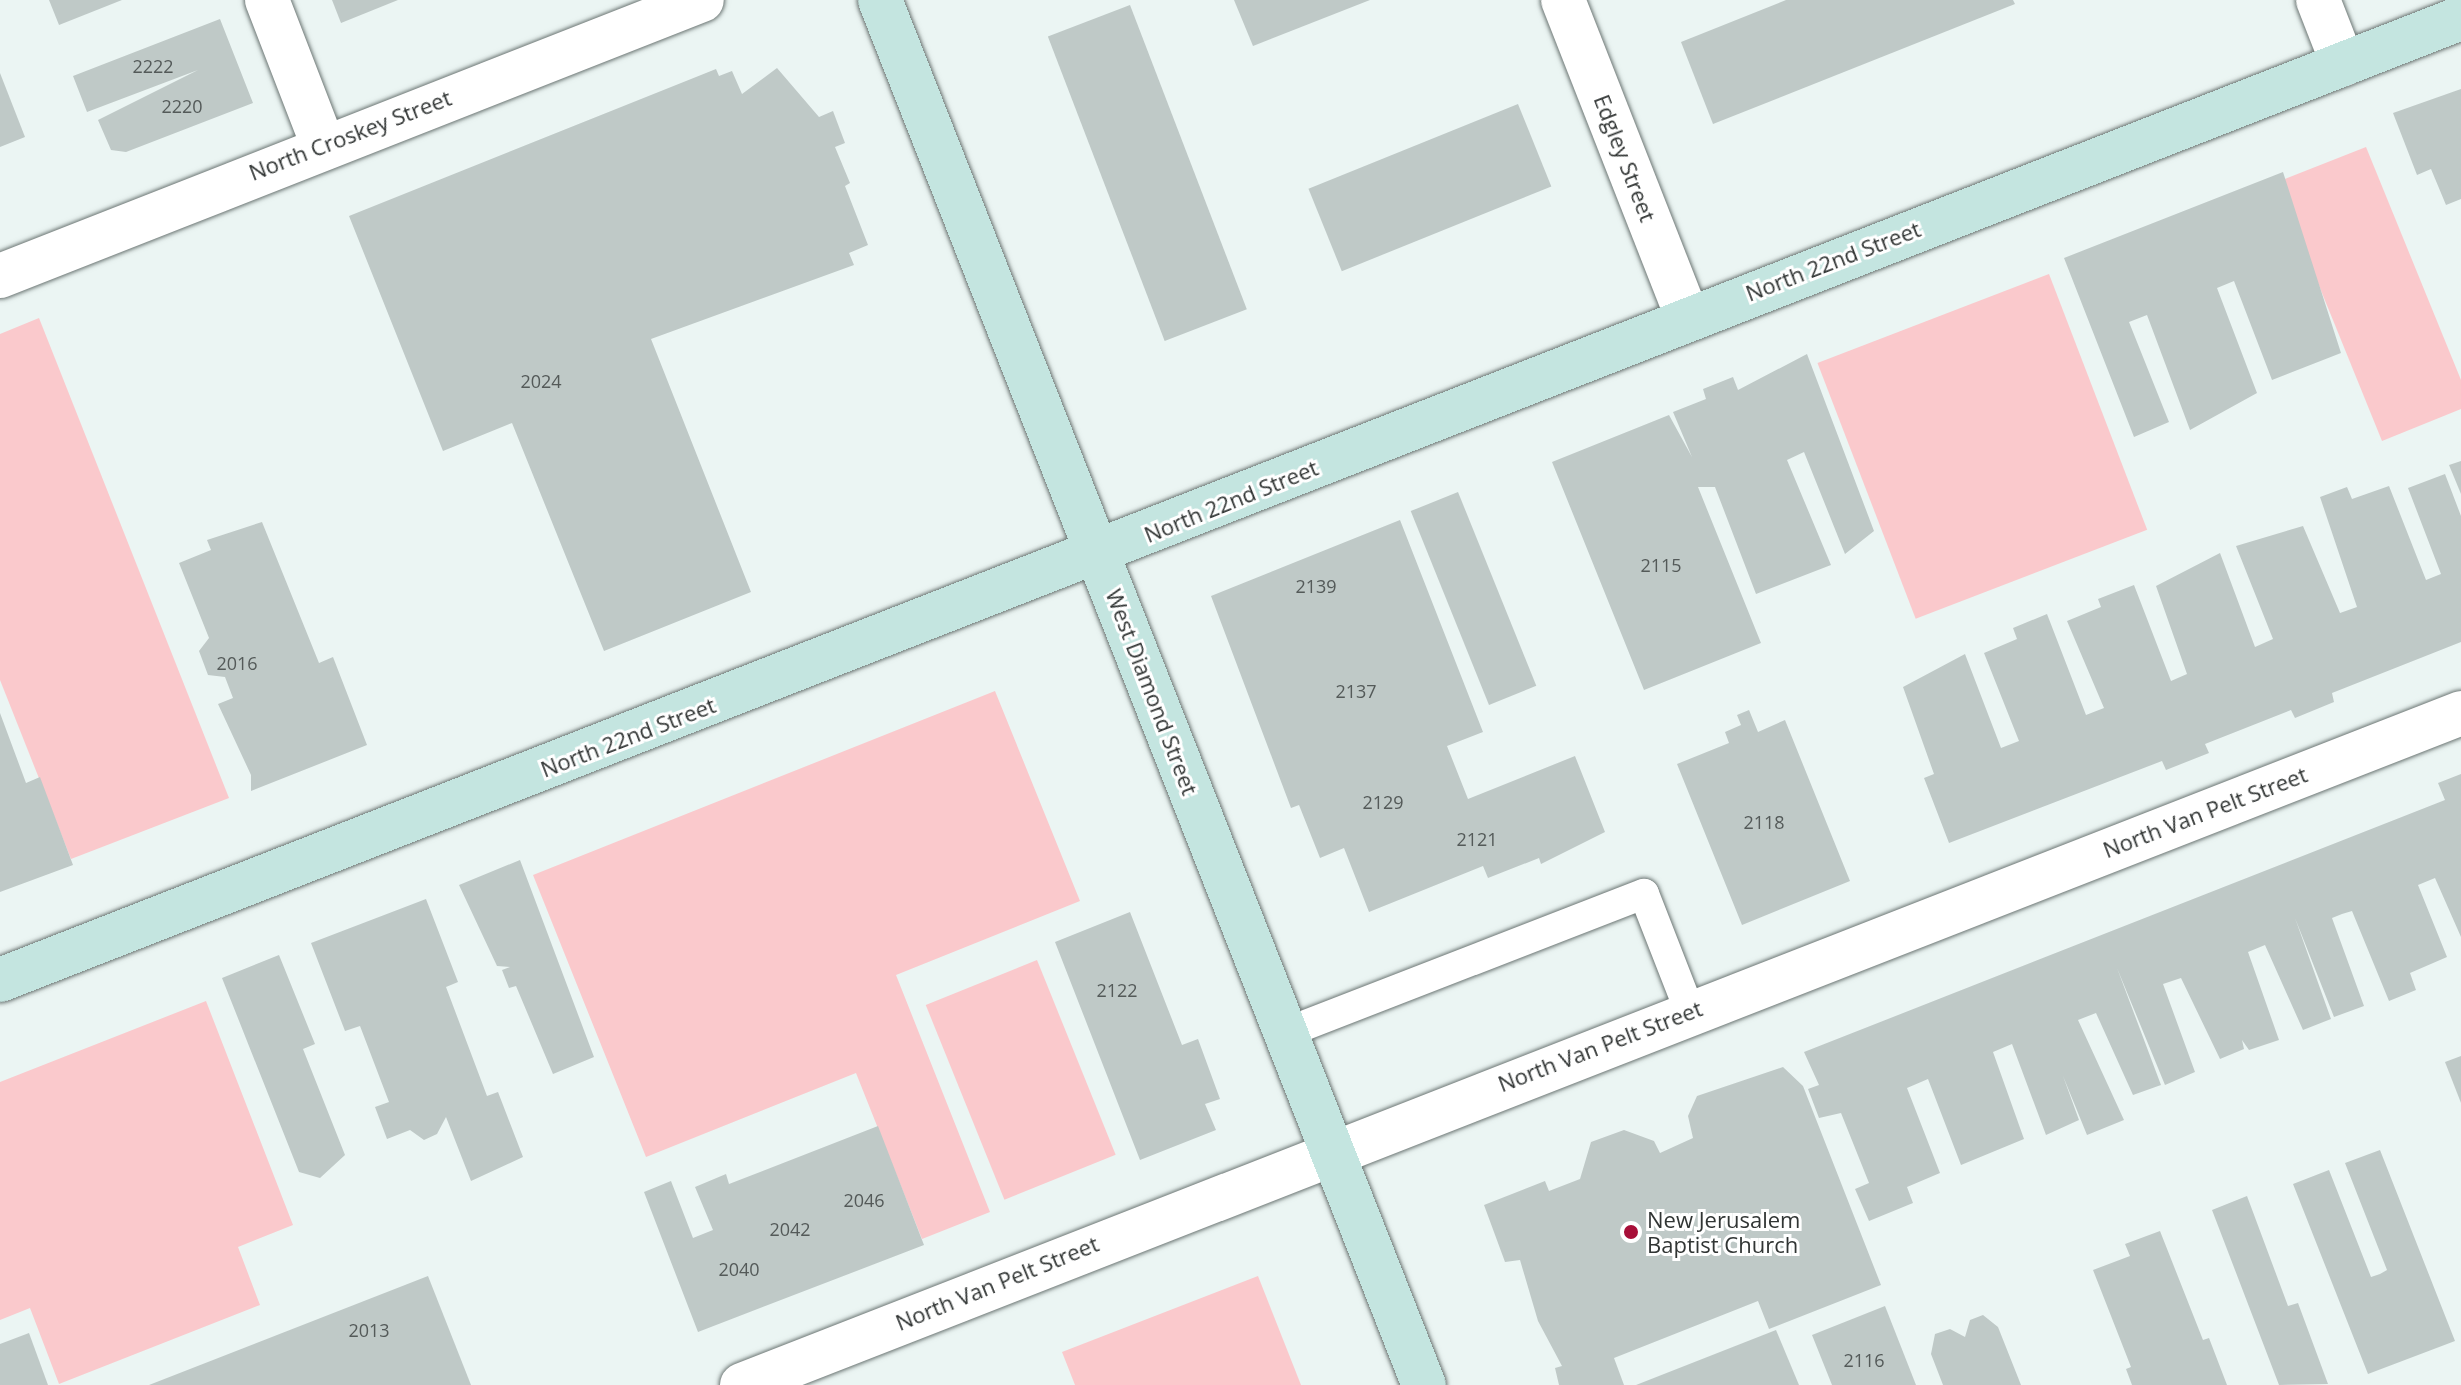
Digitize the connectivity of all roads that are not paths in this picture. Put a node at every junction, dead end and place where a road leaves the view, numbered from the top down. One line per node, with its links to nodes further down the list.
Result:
1 (267, 0): 8 (street)
2 (702, 0): 8 (street, North Croskey Street)
3 (880, 0): 11 (main road, West Diamond Street)
4 (1563, 0): 10 (street, Edgley Street)
5 (2318, 0): 7 (street)
6 (2461, 18): 7 (main road, North 22nd Street)
7 (2343, 64): 10 (main road, North 22nd Street)
8 (323, 145): 9 (street, North Croskey Street)
9 (0, 276)
10 (1687, 317): 11 (main road, North 22nd Street)
11 (1098, 555): 13 (main road, North 22nd Street); 15 (main road, West Diamond Street)
12 (2461, 713): 14 (street, North Van Pelt Street)
13 (0, 980)
14 (1690, 1012): 15 (lane); 16 (street, North Van Pelt Street)
15 (1285, 1033): 16 (main road, West Diamond Street)
16 (1332, 1150): 17 (street, North Van Pelt Street); 18 (main road, West Diamond Street)
17 (742, 1385)
18 (1424, 1385)

